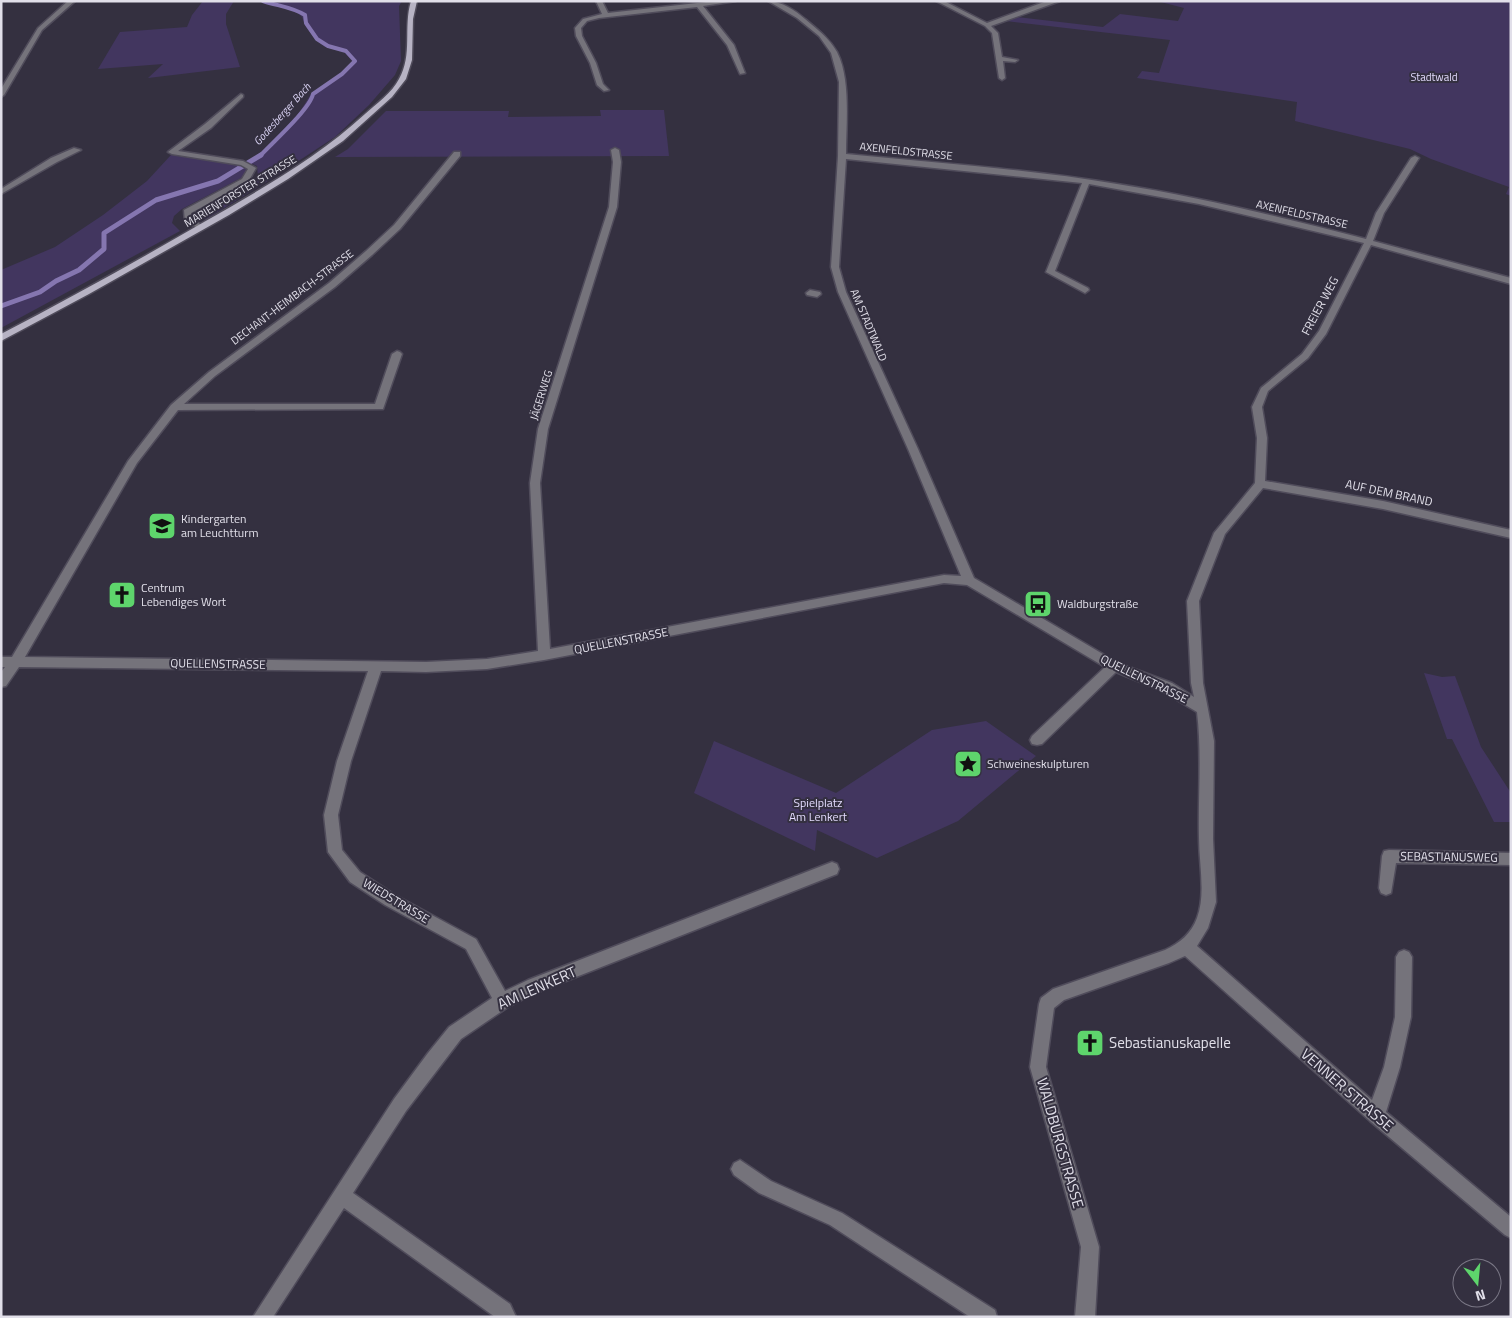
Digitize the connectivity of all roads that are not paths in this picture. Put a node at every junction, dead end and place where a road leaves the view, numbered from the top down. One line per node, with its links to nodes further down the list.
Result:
1 (72, 1): 16 (street)
2 (414, 1): 25 (main road, MARIENFORSTER STRASSE)
3 (599, 1): 9 (street)
4 (733, 1): 8 (street)
5 (771, 1): 21 (street, AM STADTWALD)
6 (939, 1): 10 (street)
7 (1057, 1): 10 (street)
8 (699, 5): 9 (street); 13 (street)
9 (606, 15): 15 (street)
10 (987, 25): 11 (street)
11 (999, 59): 12 (street); 14 (street)
12 (1015, 60)
13 (742, 73)
14 (1002, 78)
15 (606, 90)
16 (1, 95)
17 (241, 96): 25 (street)
18 (77, 150): 24 (street)
19 (615, 150): 35 (street, JÄGERWEG)
20 (457, 154): 31 (street, DECHANT-HEIMBACH-STRASSE)
21 (842, 156): 23 (street, AXENFELDSTRASSE); 34 (street, AM STADTWALD)
22 (1415, 158): 26 (street, FREIER WEG)
23 (1086, 182): 26 (street, AXENFELDSTRASSE); 28 (street)
24 (1, 192)
25 (202, 227): 29 (main road, MARIENFORSTER STRASSE)
26 (1369, 241): 27 (street, AXENFELDSTRASSE); 32 (street, FREIER WEG)
27 (1511, 281)
28 (1085, 290)
29 (1, 338)
30 (397, 354): 31 (street)
31 (175, 407): 37 (street, DECHANT-HEIMBACH-STRASSE)
32 (1260, 484): 33 (street, AUF DEM BRAND); 41 (street)
33 (1511, 534)
34 (969, 581): 35 (street, QUELLENSTRASSE); 39 (street, QUELLENSTRASSE)
35 (544, 655): 38 (street, QUELLENSTRASSE)
36 (1, 662): 37 (street, QUELLENSTRASSE)
37 (16, 662): 38 (street, QUELLENSTRASSE); 40 (street, DECHANT-HEIMBACH-STRASSE)
38 (376, 666): 48 (street, WIEDSTRASSE)
39 (1114, 666): 41 (street, QUELLENSTRASSE); 42 (street)
40 (1, 682)
41 (1203, 709): 46 (street)
42 (1037, 740)
43 (1511, 859): 45 (street, SEBASTIANUSWEG)
44 (832, 869): 48 (street, AM LENKERT)
45 (1386, 888)
46 (1187, 947): 49 (street, VENNER STRASSE); 56 (street, WALDBURGSTRASSE)
47 (1404, 957): 49 (street)
48 (502, 1001): 51 (street, AM LENKERT)
49 (1376, 1115): 52 (street, VENNER STRASSE)
50 (740, 1169): 55 (street)
51 (342, 1195): 53 (street, AM LENKERT); 54 (street)
52 (1511, 1229)
53 (262, 1317)
54 (507, 1317)
55 (988, 1317)
56 (1085, 1317)

